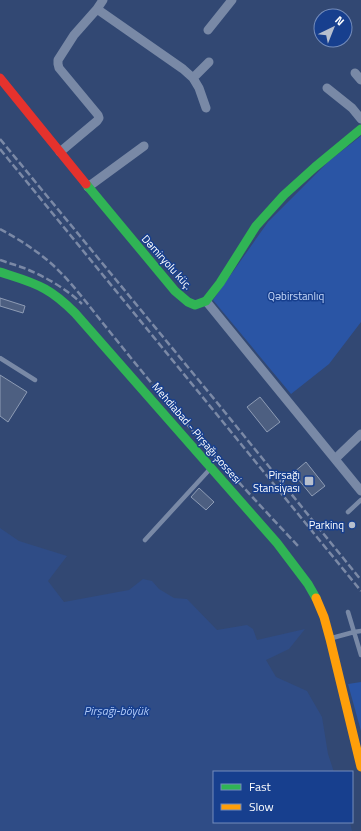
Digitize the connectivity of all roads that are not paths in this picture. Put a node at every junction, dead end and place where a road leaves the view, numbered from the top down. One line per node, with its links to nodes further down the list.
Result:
1 (103, 0): 3 (street)
2 (232, 0): 4 (street)
3 (97, 9): 7 (street); 13 (street)
4 (208, 30)
5 (209, 62): 7 (street)
6 (0, 78): 13 (main road, Dəmiryolu küç.)
7 (193, 78): 9 (street)
8 (327, 88): 10 (street)
9 (206, 108)
10 (361, 119)
11 (361, 129): 16 (main road)
12 (144, 146): 14 (street)
13 (60, 152): 14 (main road, Dəmiryolu küç.)
14 (88, 187): 16 (main road, Dəmiryolu küç.)
15 (0, 272): 21 (main road, Mehdiabad - Pirşağı şossesi)
16 (206, 301): 20 (street)
17 (0, 358): 18 (lane)
18 (35, 380)
19 (361, 434): 20 (street)
20 (335, 459): 22 (street)
21 (211, 468): 25 (lane); 29 (main road, Mehdiabad - Pirşağı şossesi)
22 (361, 491)
23 (361, 500): 24 (lane)
24 (348, 512)
25 (145, 540)
26 (348, 612): 28 (lane)
27 (361, 631): 28 (lane)
28 (354, 632): 29 (lane); 30 (lane)
29 (330, 639): 31 (main road, Mehdiabad - Pirşağı şossesi)
30 (361, 655)
31 (361, 766)

